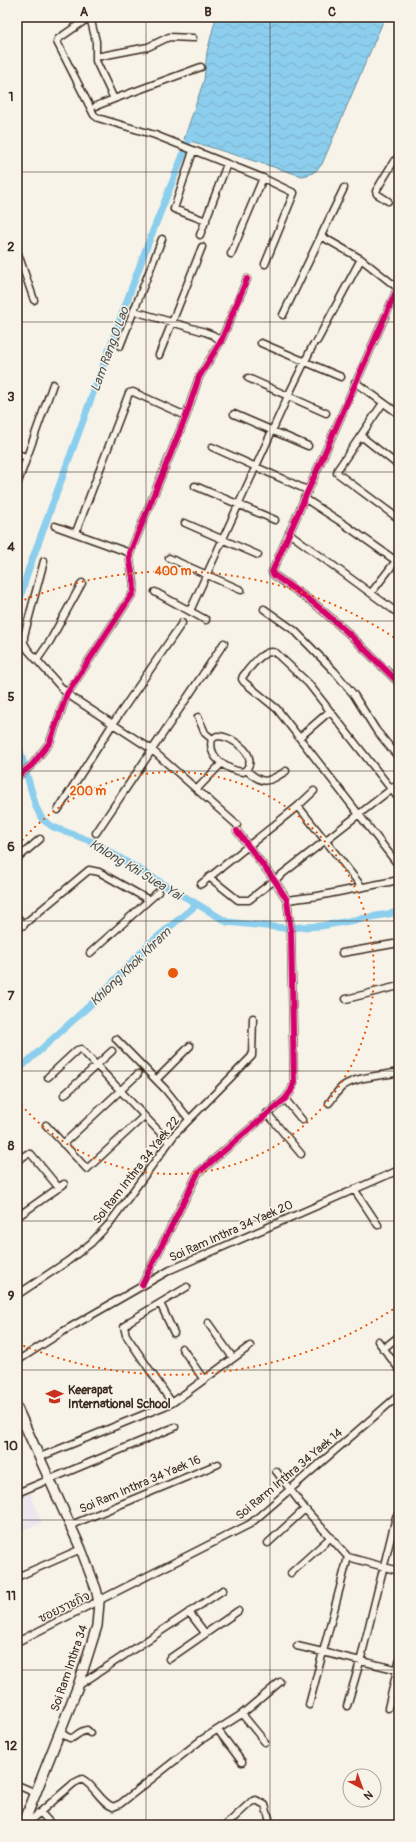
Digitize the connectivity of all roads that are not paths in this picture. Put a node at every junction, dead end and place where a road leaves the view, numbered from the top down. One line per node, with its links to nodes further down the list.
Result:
1 (90, 18): 3 (street); 7 (street)
2 (193, 38): 3 (street)
3 (96, 57): 5 (street)
4 (201, 66): 5 (street)
5 (114, 99): 6 (street)
6 (96, 106)
7 (193, 151): 9 (street); 13 (street)
8 (399, 157): 12 (street)
9 (227, 164): 10 (street); 13 (street)
10 (263, 178): 19 (street); 21 (street)
11 (344, 188): 15 (street)
12 (388, 201)
13 (206, 221): 14 (street)
14 (200, 235)
15 (321, 236): 20 (street); 26 (street)
16 (162, 239): 25 (street)
17 (202, 247): 27 (street)
18 (17, 251): 24 (street)
19 (231, 254)
20 (361, 259): 23 (street); 32 (street)
21 (265, 264)
22 (247, 279): 28 (street)
23 (398, 287): 35 (street)
24 (34, 300)
25 (134, 310): 27 (street); 30 (street)
26 (283, 315)
27 (172, 322): 28 (street); 31 (street)
28 (220, 341): 42 (street)
29 (261, 343): 32 (street)
30 (120, 346)
31 (159, 355)
32 (304, 363): 33 (street); 37 (street)
33 (341, 377)
34 (248, 378): 37 (street)
35 (355, 382): 38 (street); 53 (street)
36 (53, 384): 48 (street)
37 (288, 396): 39 (street); 43 (street)
38 (383, 402): 41 (street); 44 (street)
39 (326, 412)
40 (234, 414): 43 (street)
41 (399, 414)
42 (186, 416): 60 (street); 63 (street)
43 (272, 432): 45 (street); 50 (street)
44 (361, 436): 49 (street); 56 (street)
45 (308, 446)
46 (212, 447): 50 (street)
47 (17, 454): 48 (street)
48 (27, 457): 51 (street)
49 (399, 466)
50 (255, 468): 53 (street); 55 (street)
51 (17, 485)
52 (195, 486): 55 (street)
53 (307, 490): 54 (street)
54 (304, 498): 61 (street); 66 (street)
55 (238, 504): 57 (street); 62 (street)
56 (399, 518)
57 (275, 520)
58 (185, 523): 62 (street)
59 (55, 526): 60 (street)
60 (76, 532): 63 (street)
61 (289, 533): 72 (street); 80 (street)
62 (223, 539): 64 (street); 68 (street)
63 (130, 553): 81 (street)
64 (258, 554)
65 (169, 558): 68 (street)
66 (398, 560): 72 (street)
67 (44, 561): 79 (street)
68 (207, 573): 70 (street); 74 (street)
69 (82, 583): 79 (street)
70 (241, 590)
71 (155, 592): 74 (street)
72 (371, 593): 75 (street)
73 (264, 609): 88 (street)
74 (190, 611): 76 (street)
75 (399, 614)
76 (206, 620)
77 (182, 622): 84 (street)
78 (224, 643): 87 (street)
79 (37, 660): 81 (street)
80 (399, 683)
81 (67, 694): 84 (street); 92 (street)
82 (330, 711): 85 (street); 85 (street); 95 (street)
83 (198, 717): 86 (street)
84 (112, 725): 87 (street); 99 (street)
85 (300, 737): 100 (street)
86 (212, 739): 89 (street); 90 (street)
87 (151, 749): 94 (street); 101 (street)
88 (399, 758)
89 (221, 764): 90 (street); 94 (street)
90 (246, 770): 91 (street)
91 (286, 771)
92 (17, 777)
93 (399, 783): 95 (street)
94 (197, 789): 104 (street)
95 (392, 790): 97 (street); 100 (street)
96 (314, 791): 98 (street)
97 (399, 799)
98 (298, 806): 103 (street); 104 (street)
99 (58, 810)
100 (360, 815): 103 (street); 106 (street)
101 (96, 833)
102 (40, 839): 105 (street)
103 (326, 839): 109 (street); 111 (street)
104 (247, 846): 107 (street); 109 (street)
105 (17, 858)
106 (399, 866)
107 (209, 877): 109 (street); 110 (street)
108 (399, 880): 111 (street)
109 (275, 881): 114 (street)
110 (201, 884)
111 (362, 887): 114 (street)
112 (158, 892): 113 (street)
113 (149, 900): 116 (street); 119 (street)
114 (287, 900): 134 (street)
115 (17, 917): 116 (street)
116 (24, 925): 117 (street)
117 (17, 930)
118 (399, 943): 120 (street)
119 (90, 953)
120 (342, 953)
121 (399, 986): 122 (street)
122 (346, 999)
123 (254, 1018): 138 (street, Soi Ram Inthra 34 Yaek 22)
124 (116, 1038): 131 (street)
125 (190, 1046): 131 (street)
126 (112, 1051): 127 (street)
127 (96, 1065): 130 (street); 132 (street); 133 (street)
128 (399, 1072): 135 (street)
129 (138, 1074): 132 (street)
130 (48, 1077)
131 (156, 1080): 138 (street)
132 (119, 1091): 137 (street); 142 (street)
133 (64, 1095)
134 (285, 1099): 136 (street); 139 (street)
135 (328, 1103)
136 (267, 1113): 143 (street); 151 (street)
137 (143, 1117): 141 (street); 142 (street)
138 (189, 1119): 141 (street, Soi Ram Inthra 34 Yaek 22)
139 (302, 1120)
140 (46, 1125): 142 (street)
141 (169, 1142): 153 (street, Soi Ram Inthra 34 Yaek 22)
142 (63, 1144)
143 (301, 1154)
144 (17, 1161): 147 (street)
145 (399, 1170): 148 (street, Soi Ram Inthra 34 Yaek 20)
146 (64, 1184): 147 (street)
147 (59, 1188): 149 (street)
148 (354, 1189): 150 (street); 151 (street, Soi Ram Inthra 34 Yaek 20)
149 (17, 1217)
150 (378, 1225)
151 (142, 1286): 163 (street, Soi Ram Inthra 34 Yaek 20)
152 (188, 1287): 154 (street)
153 (17, 1295)
154 (160, 1303): 156 (street); 167 (street)
155 (208, 1323): 162 (street)
156 (174, 1332)
157 (399, 1336): 161 (street)
158 (378, 1341): 161 (street)
159 (250, 1346): 162 (street)
160 (182, 1348): 165 (street)
161 (384, 1349): 164 (street)
162 (233, 1358): 165 (street)
163 (17, 1361)
164 (399, 1369)
165 (204, 1380): 167 (street)
166 (399, 1395): 175 (street, Soi Rarm Inthra 34 Yaek 14)
167 (172, 1403): 171 (street)
168 (17, 1408): 169 (street, Soi Ram Inthra 34)
169 (19, 1418): 171 (street, Soi Ram Inthra 34)
170 (174, 1427): 174 (street)
171 (40, 1457): 174 (street, Soi Ram Inthra 34)
172 (218, 1464): 179 (street, Soi Ram Inthra 34 Yaek 16)
173 (276, 1471): 175 (street)
174 (51, 1480): 176 (street); 179 (street, Soi Ram Inthra 34)
175 (290, 1489): 177 (street); 189 (street, Soi Rarm Inthra 34 Yaek 14)
176 (17, 1493)
177 (305, 1509): 180 (street); 181 (street)
178 (399, 1514): 184 (street)
179 (71, 1525): 182 (street, Soi Ram Inthra 34)
180 (331, 1537): 183 (street); 186 (street)
181 (268, 1543)
182 (81, 1549): 187 (street); 189 (street, Soi Ram Inthra 34)
183 (348, 1557): 184 (street); 195 (street)
184 (382, 1567): 185 (street); 197 (street)
185 (399, 1571)
186 (291, 1573)
187 (17, 1577)
188 (223, 1590): 191 (street)
189 (99, 1602): 193 (street, ซอยราชกิจ); 201 (street, Soi Ram Inthra 34)
190 (238, 1611): 192 (street)
191 (189, 1612): 192 (street); 201 (street)
192 (205, 1633): 196 (street)
193 (17, 1642)
194 (297, 1646): 195 (street)
195 (323, 1652): 197 (street); 202 (street)
196 (169, 1659)
197 (360, 1662): 199 (street); 203 (street)
198 (399, 1662): 199 (street)
199 (398, 1670): 204 (street)
200 (280, 1682): 205 (street)
201 (78, 1686): 207 (street, Soi Ram Inthra 34)
202 (309, 1705)
203 (347, 1706)
204 (388, 1708)
205 (242, 1714): 206 (street); 209 (street)
206 (218, 1730): 210 (street); 213 (street)
207 (59, 1731): 208 (street); 212 (street, Soi Ram Inthra 34)
208 (90, 1734)
209 (265, 1742)
210 (242, 1762)
211 (17, 1785): 212 (street)
212 (36, 1793): 214 (street, Soi Ram Inthra 34)
213 (41, 1813): 214 (street); 215 (street)
214 (24, 1825)
215 (52, 1825)
216 (226, 1825): 217 (street)
217 (271, 1825)

